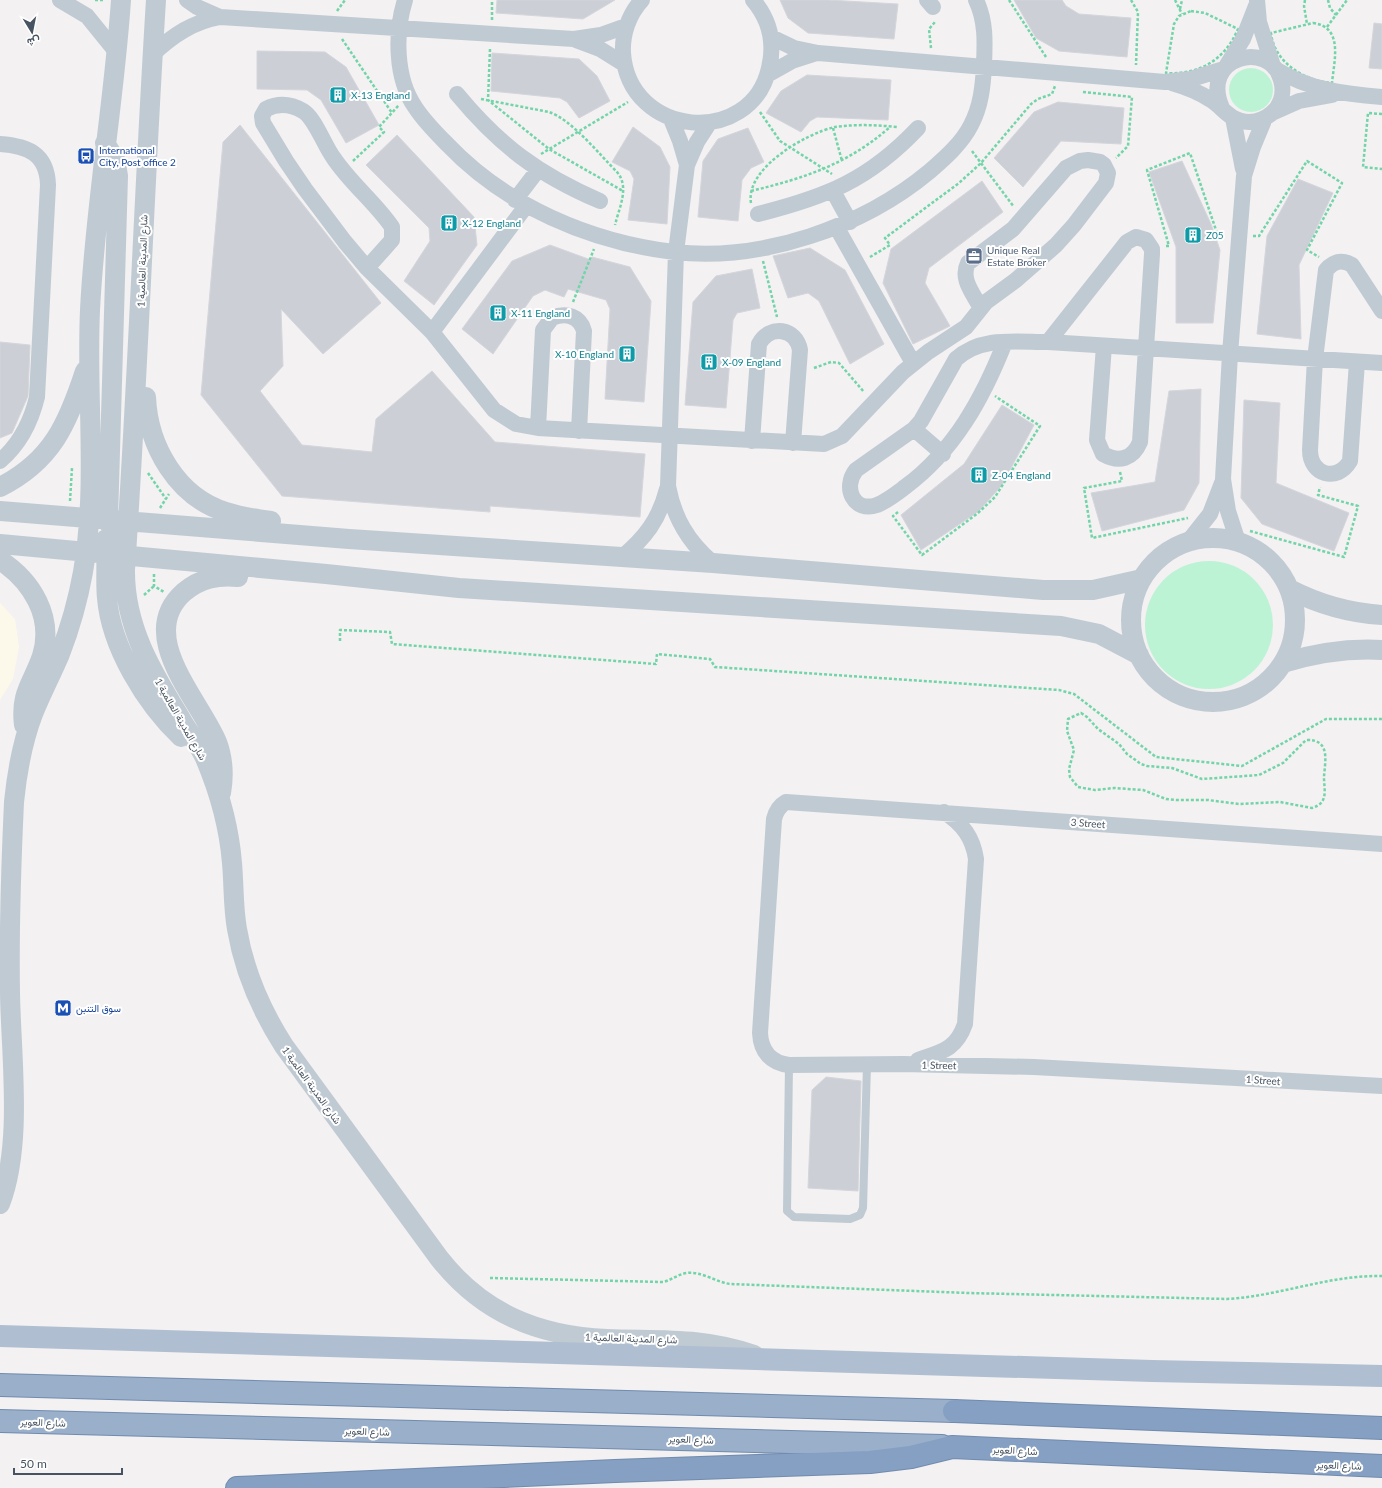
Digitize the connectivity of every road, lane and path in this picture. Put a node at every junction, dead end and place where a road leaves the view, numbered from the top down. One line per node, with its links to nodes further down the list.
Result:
1 (60, 0): 33 (street)
2 (95, 0): 3 (path)
3 (103, 0)
4 (121, 0): 33 (street)
5 (156, 0): 35 (street, شارع المدينة العالمية 1)
6 (187, 0): 24 (street)
7 (405, 0): 29 (street)
8 (492, 0): 30 (path)
9 (642, 0): 27 (street)
10 (754, 0): 31 (street)
11 (976, 0): 38 (street)
12 (1009, 0): 41 (path)
13 (1131, 0): 43 (path)
14 (1175, 0): 21 (path)
15 (1182, 0): 21 (path)
16 (1305, 0): 26 (path)
17 (1328, 0): 23 (path)
18 (1347, 0): 23 (path)
19 (930, 3): 36 (path)
20 (1257, 3): 39 (street); 40 (street)
21 (1180, 9): 22 (path)
22 (1182, 14): 22 (path)
23 (1336, 15): 28 (path)
24 (220, 17): 25 (street); 35 (street)
25 (331, 24): 29 (street); 53 (path)
26 (1307, 24): 28 (path); 28 (path)
27 (626, 26): 32 (street); 37 (street)
28 (1327, 27)
29 (399, 28): 30 (street); 46 (street)
30 (491, 34): 32 (street); 51 (path)
31 (771, 37): 34 (street); 42 (street)
32 (574, 39): 37 (street)
33 (117, 53): 64 (street)
34 (818, 53): 36 (street); 42 (street)
35 (153, 54): 93 (street, شارع المدينة العالمية 1)
36 (932, 62): 38 (street)
37 (624, 64): 49 (street)
38 (984, 67): 41 (street); 63 (street)
39 (1226, 67): 40 (street); 44 (street); 54 (street)
40 (1275, 68): 48 (street); 56 (street)
41 (1057, 73): 43 (street); 69 (path)
42 (768, 75): 52 (street)
43 (1136, 80): 44 (street)
44 (1171, 82): 54 (street)
45 (1078, 91): 73 (path)
46 (408, 94): 53 (path); 82 (street)
47 (457, 94): 51 (path); 71 (street)
48 (1340, 94): 50 (street); 56 (street)
49 (639, 95): 57 (street); 62 (path)
50 (1382, 97)
51 (488, 100): 62 (path); 67 (path)
52 (752, 100): 58 (street); 66 (path)
53 (392, 113): 75 (path)
54 (1228, 113): 56 (street); 76 (street)
55 (1382, 114): 74 (path)
56 (1268, 116): 76 (street)
57 (671, 119): 58 (street); 70 (street)
58 (710, 122): 70 (street)
59 (891, 126): 60 (path); 61 (path); 68 (path)
60 (834, 128): 66 (path); 68 (path)
61 (918, 128): 77 (street)
62 (577, 132): 67 (path); 78 (path)
63 (963, 139): 69 (path); 85 (street)
64 (105, 143): 101 (street); 133 (street)
65 (0, 144): 118 (street)
66 (790, 147): 72 (path); 79 (path)
67 (549, 149): 71 (path); 78 (path)
68 (842, 161): 72 (path)
69 (981, 163): 84 (path); 89 (path)
70 (687, 165): 88 (street)
71 (532, 166): 81 (street); 82 (street)
72 (824, 169): 77 (path); 79 (path)
73 (1107, 169): 84 (street); 91 (street)
74 (1382, 169)
75 (342, 171): 90 (street); 90 (street)
76 (1244, 176): 102 (street)
77 (848, 184): 80 (street)
78 (623, 191): 86 (path)
79 (751, 191): 83 (path)
80 (833, 191): 83 (street); 85 (street)
81 (600, 201)
82 (521, 203): 86 (street); 96 (street)
83 (758, 214)
84 (1023, 219): 91 (street)
85 (844, 225): 87 (street); 89 (street)
86 (605, 237): 88 (street); 94 (path)
87 (760, 248): 88 (street); 95 (path)
88 (676, 252): 113 (street)
89 (858, 265): 105 (street)
90 (367, 268): 96 (street)
91 (980, 307): 105 (street)
92 (1382, 312): 103 (street)
93 (141, 313): 134 (street, شارع المدينة العالمية 1); 136 (street)
94 (567, 315): 110 (street); 112 (street)
95 (781, 331): 107 (street); 114 (street)
96 (432, 332): 110 (street)
97 (1005, 342): 98 (street); 108 (street); 111 (street)
98 (1048, 342): 99 (street); 100 (street)
99 (1104, 346): 100 (street); 117 (street)
100 (1146, 348): 102 (street); 117 (street)
101 (90, 354): 124 (street); 132 (street)
102 (1230, 354): 103 (street); 122 (street)
103 (1316, 359): 104 (street); 121 (street)
104 (1358, 362): 106 (street); 121 (street)
105 (913, 363): 109 (street)
106 (1382, 363)
107 (798, 374): 109 (path); 115 (street)
108 (985, 389): 116 (street); 126 (path)
109 (873, 403): 115 (street)
110 (538, 428): 112 (street)
111 (914, 429): 116 (street); 126 (street)
112 (579, 431): 113 (street)
113 (670, 436): 114 (street); 123 (street)
114 (752, 441): 115 (street)
115 (793, 443)
116 (943, 454): 126 (street)
117 (1118, 460): 131 (path)
118 (0, 461)
119 (73, 462): 128 (path)
120 (144, 467): 127 (path)
121 (1324, 473): 135 (path)
122 (1223, 479): 131 (street); 135 (street)
123 (668, 486): 142 (street); 144 (street)
124 (0, 487)
125 (170, 492): 127 (path)
126 (893, 495)
127 (166, 499): 130 (path)
128 (70, 504)
129 (0, 511): 132 (street)
130 (156, 513)
131 (1210, 514): 137 (street)
132 (88, 518): 133 (street); 139 (street); 140 (street)
133 (108, 520): 134 (street); 141 (street)
134 (129, 522): 136 (street); 141 (street, شارع المدينة العالمية 1)
135 (1235, 534): 137 (street); 149 (street)
136 (349, 539): 142 (street)
137 (1187, 542): 147 (street)
138 (0, 544): 139 (street)
139 (86, 552): 140 (street); 158 (street)
140 (106, 554): 141 (street); 159 (street)
141 (126, 555): 146 (street); 159 (street, شارع المدينة العالمية 1)
142 (621, 558): 144 (street)
143 (0, 560): 158 (street)
144 (713, 563): 147 (street)
145 (154, 572): 148 (path)
146 (326, 574): 155 (street); 160 (street)
147 (1142, 579): 155 (street)
148 (154, 586): 150 (path); 151 (path)
149 (1289, 589): 152 (street); 156 (street)
150 (165, 592)
151 (143, 596)
152 (1382, 615)
153 (340, 641): 157 (path)
154 (1382, 650): 156 (street)
155 (1139, 655): 156 (street)
156 (1283, 662)
157 (1382, 719)
158 (26, 736): 169 (street)
159 (204, 756): 160 (street, شارع المدينة العالمية 1)
160 (220, 799): 173 (street, شارع المدينة العالمية 1)
161 (1197, 800): 161 (path)
162 (794, 802): 163 (street, 3 Street); 167 (street, 1 Street)
163 (944, 812): 164 (street, 3 Street); 166 (street)
164 (1382, 844)
165 (867, 1064): 166 (street, 1 Street); 167 (street, 1 Street); 167 (lane)
166 (903, 1064): 168 (street, 1 Street)
167 (789, 1065)
168 (1382, 1086)
169 (0, 1204)
170 (1382, 1276): 171 (path)
171 (490, 1278)
172 (0, 1336): 173 (main road)
173 (769, 1360): 174 (main road)
174 (1382, 1376)
175 (0, 1385): 177 (highway)
176 (0, 1421): 178 (highway, شارع العوير)
177 (1382, 1428)
178 (952, 1447): 179 (highway, شارع العوير); 180 (highway)
179 (1382, 1466)
180 (237, 1488)

